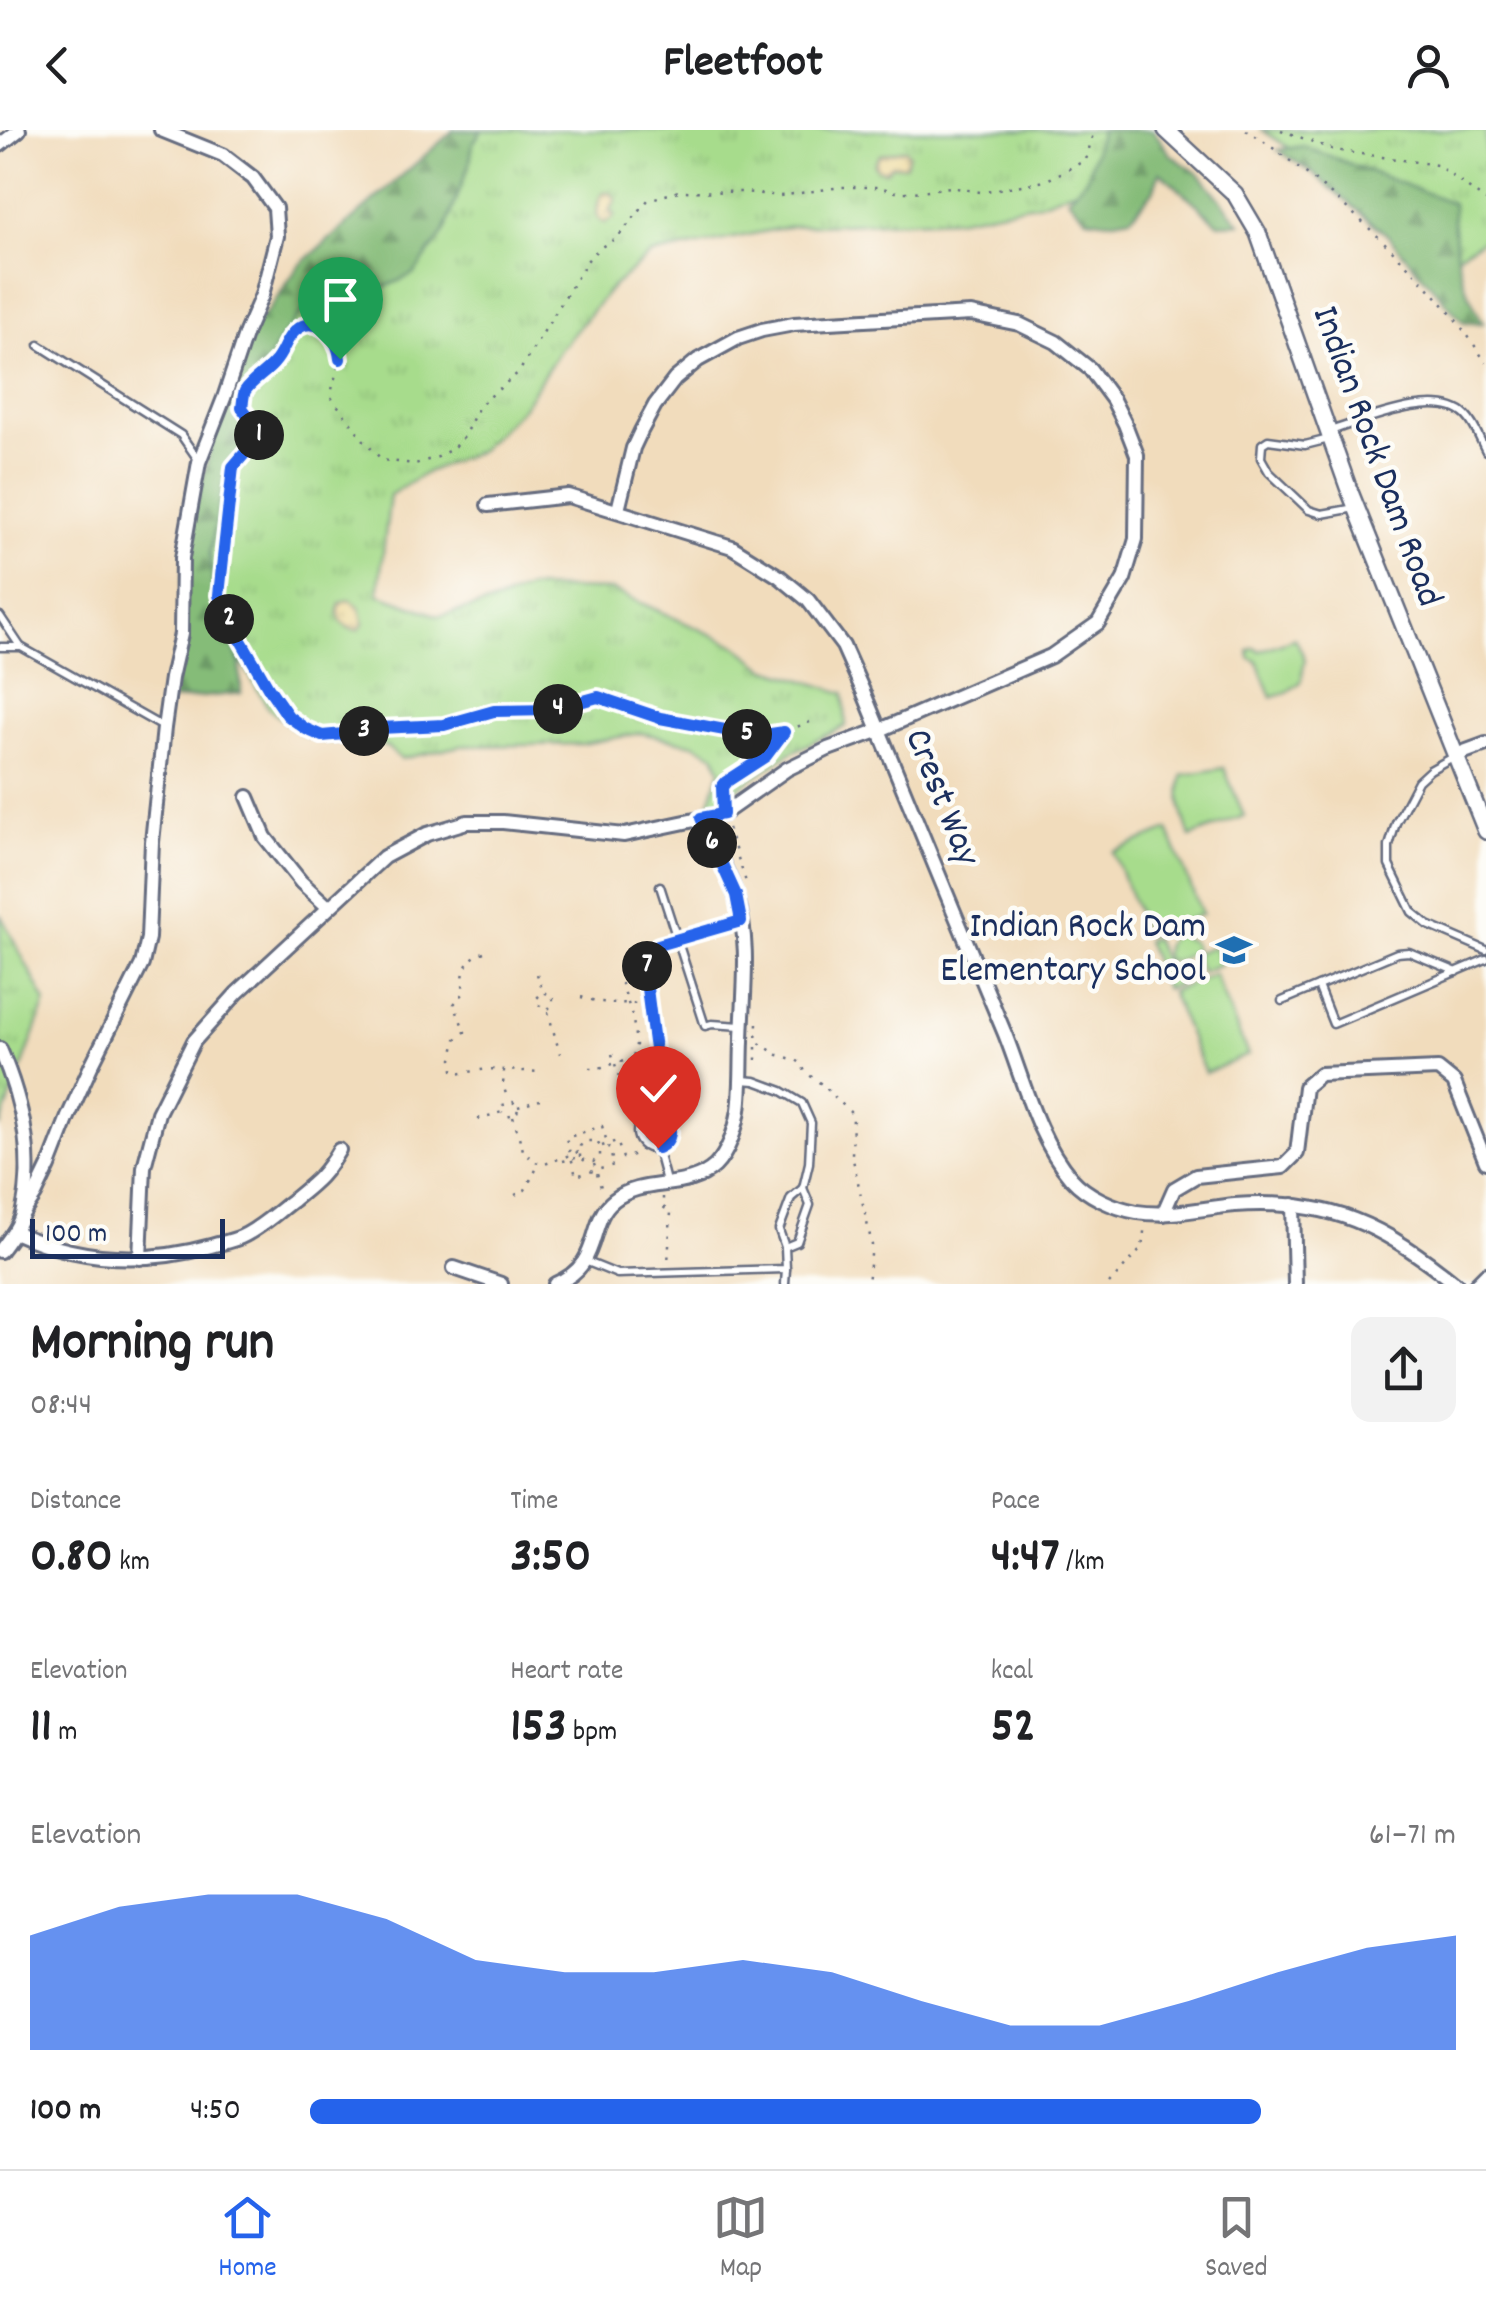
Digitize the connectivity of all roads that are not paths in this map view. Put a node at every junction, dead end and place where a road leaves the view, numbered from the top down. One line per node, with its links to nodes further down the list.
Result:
1 (19, 130): 4 (street)
2 (162, 130): 8 (street)
3 (1166, 130): 6 (street, Indian Rock Dam Road)
4 (0, 144)
5 (39, 346): 8 (lane)
6 (1330, 435): 7 (lane); 10 (street, Indian Rock Dam Road); 10 (lane)
7 (1486, 451)
8 (200, 462): 15 (street)
9 (488, 505): 11 (street, Crest Way)
10 (1356, 508): 18 (street, Indian Rock Dam Road)
11 (618, 510): 16 (street, Crest Way); 16 (street)
12 (0, 616): 14 (lane)
13 (0, 647): 14 (lane)
14 (21, 647): 15 (lane)
15 (164, 728): 41 (street)
16 (880, 730): 20 (street); 42 (street, Crest Way)
17 (1486, 744): 18 (street)
18 (1456, 756): 21 (street, Indian Rock Dam Road); 26 (lane)
19 (248, 796): 23 (street)
20 (701, 818): 23 (street); 24 (street)
21 (1486, 831)
22 (660, 886): 25 (lane)
23 (328, 907): 46 (street)
24 (741, 921): 25 (lane); 31 (street)
25 (677, 939): 31 (lane); 34 (lane)
26 (1486, 950)
27 (1486, 959): 28 (lane)
28 (1457, 972): 29 (lane); 29 (lane)
29 (1318, 986): 30 (lane)
30 (1282, 1001)
31 (749, 1024): 33 (street)
32 (0, 1049): 41 (street)
33 (741, 1080): 38 (street); 39 (lane)
34 (661, 1117): 35 (lane); 35 (lane)
35 (658, 1148): 38 (lane)
36 (339, 1150): 46 (street)
37 (1486, 1162): 42 (street)
38 (665, 1185): 47 (street)
39 (803, 1188): 44 (lane); 44 (lane)
40 (1293, 1205): 42 (street, Crest Way); 56 (street); 57 (street, Crest Way)
41 (23, 1212): 43 (street)
42 (1163, 1214)
43 (14, 1232): 45 (street); 46 (street)
44 (785, 1247): 49 (lane)
45 (0, 1251)
46 (140, 1258)
47 (585, 1262): 50 (lane); 53 (street)
48 (454, 1268): 52 (street)
49 (786, 1269): 50 (lane); 55 (lane)
50 (665, 1272): 54 (lane)
51 (1486, 1274): 58 (street)
52 (501, 1284)
53 (555, 1284)
54 (662, 1284)
55 (785, 1284)
56 (1296, 1284)
57 (1456, 1284)
58 (1476, 1284)

